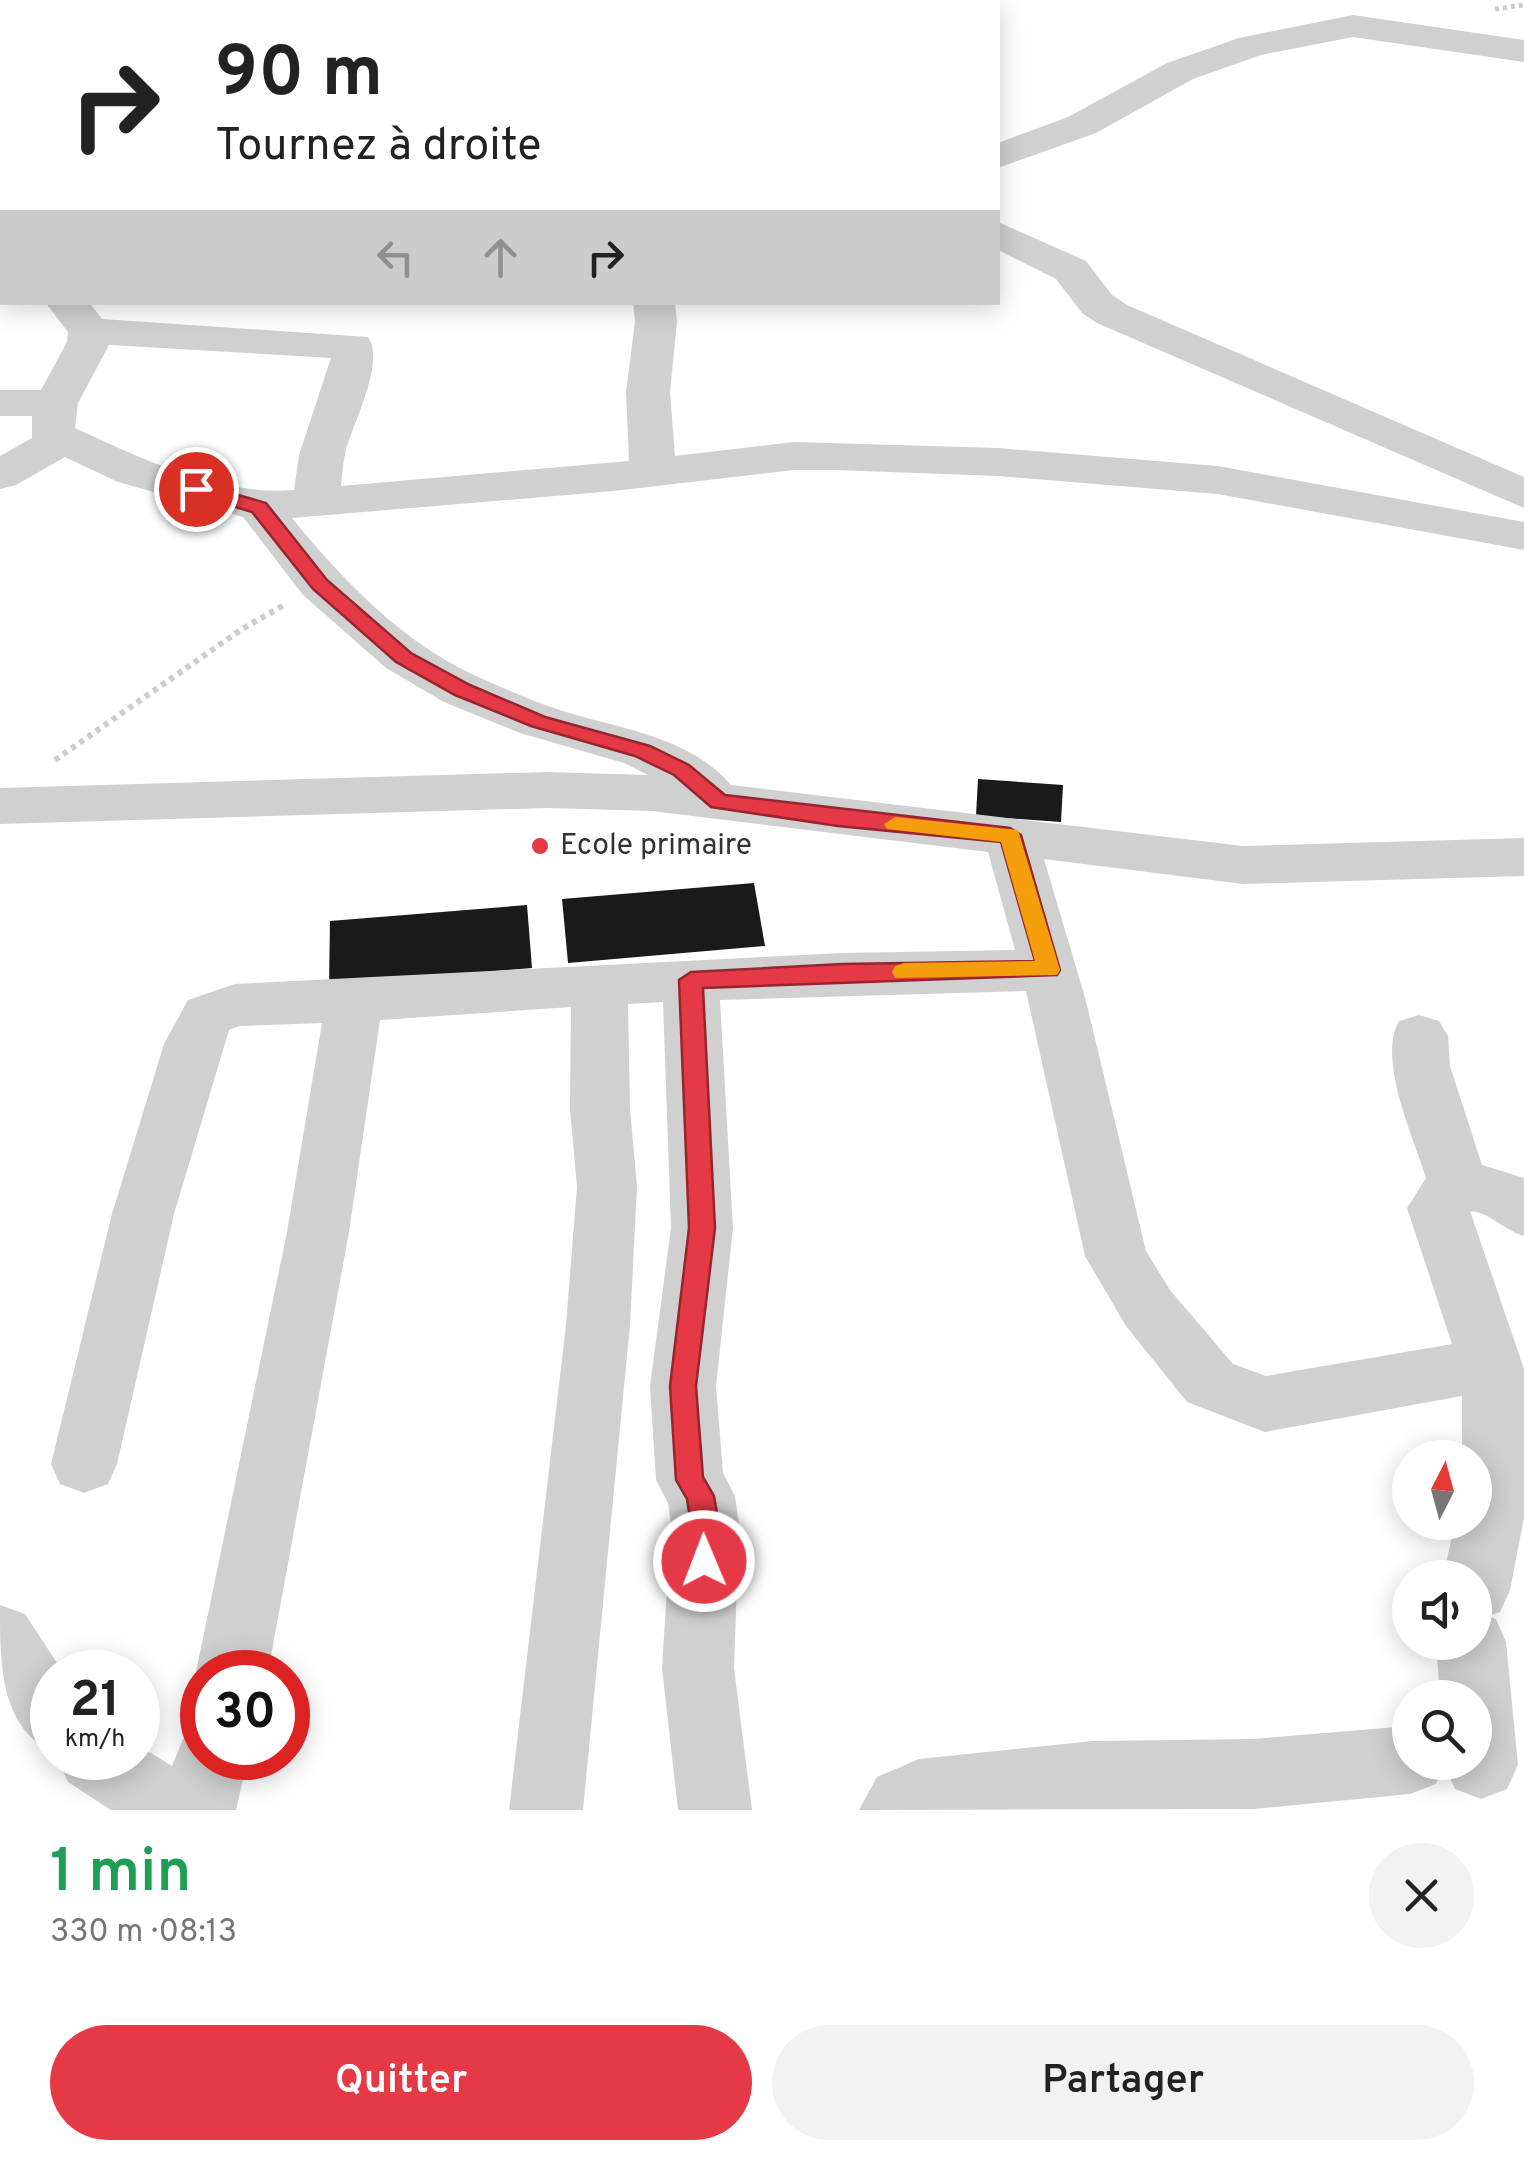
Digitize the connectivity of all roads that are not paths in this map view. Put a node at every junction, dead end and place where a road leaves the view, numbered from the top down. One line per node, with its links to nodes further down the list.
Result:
1 (1524, 51): 2 (street)
2 (1000, 155)
3 (1000, 235): 10 (street)
4 (654, 305): 8 (street)
5 (78, 317): 7 (street); 11 (street)
6 (0, 403): 7 (street)
7 (59, 421): 9 (street); 12 (street)
8 (653, 473): 11 (street); 13 (street)
9 (0, 476)
10 (1524, 494)
11 (315, 502): 12 (street)
12 (259, 508): 14 (street)
13 (1524, 536)
14 (719, 802): 15 (street); 16 (street)
15 (0, 806)
16 (1010, 835): 17 (street); 18 (street)
17 (1524, 857)
18 (1048, 970): 19 (street); 25 (street)
19 (691, 980): 20 (street); 36 (street)
20 (596, 985): 21 (street); 35 (street)
21 (354, 1001): 26 (street); 28 (street)
22 (1418, 1036): 23 (street)
23 (1457, 1181): 24 (street); 25 (street)
24 (1524, 1212)
25 (1491, 1364): 27 (street)
26 (84, 1464)
27 (1481, 1560)
28 (236, 1650)
29 (1392, 1762): 32 (street)
30 (129, 1780): 33 (street)
31 (206, 1780): 34 (street)
32 (1097, 1793): 37 (street)
33 (176, 1810)
34 (199, 1810)
35 (546, 1810)
36 (716, 1810)
37 (896, 1810)

